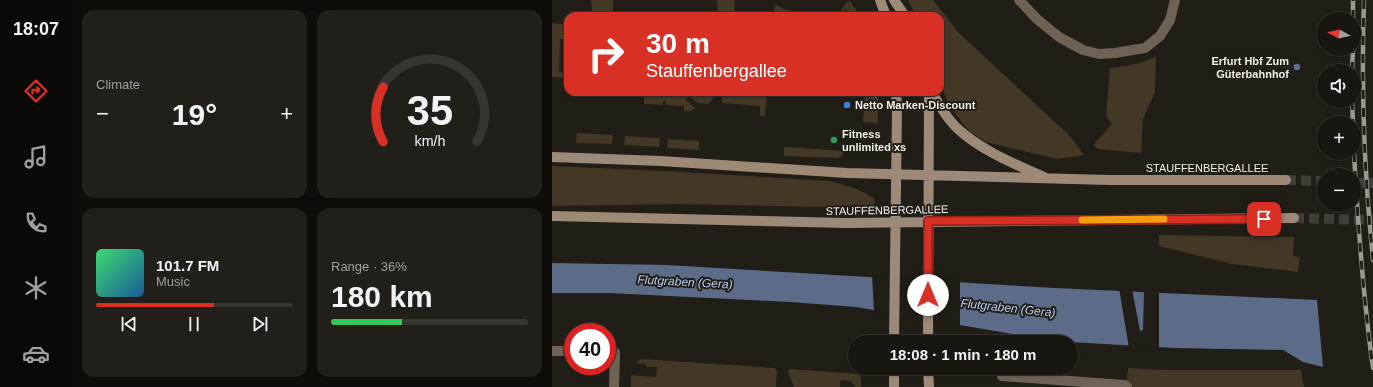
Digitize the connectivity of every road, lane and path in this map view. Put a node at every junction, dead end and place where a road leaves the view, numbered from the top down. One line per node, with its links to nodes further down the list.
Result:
1 (880, 0): 5 (main road)
2 (894, 0): 6 (main road)
3 (1019, 0): 4 (street)
4 (1175, 0)
5 (884, 12)
6 (902, 12)
7 (896, 96): 11 (main road)
8 (930, 96): 12 (main road)
9 (933, 96): 13 (main road)
10 (552, 157): 11 (main road, STAUFFENBERGALLEE)
11 (897, 174): 12 (main road, STAUFFENBERGALLEE); 18 (main road)
12 (929, 175): 13 (main road, STAUFFENBERGALLEE); 17 (main road)
13 (1050, 179): 14 (main road, STAUFFENBERGALLEE)
14 (1286, 180)
15 (552, 216): 18 (main road, STAUFFENBERGALLEE)
16 (1294, 218): 17 (main road, STAUFFENBERGALLEE)
17 (928, 221): 18 (main road, STAUFFENBERGALLEE); 20 (main road)
18 (895, 222): 19 (main road)
19 (894, 335)
20 (928, 335)
21 (552, 351): 22 (street)
22 (564, 351)
23 (613, 375): 27 (street)
24 (894, 375): 28 (main road)
25 (928, 375): 29 (main road)
26 (1002, 376): 30 (street)
27 (614, 387)
28 (894, 387)
29 (929, 387)
30 (1126, 387)

